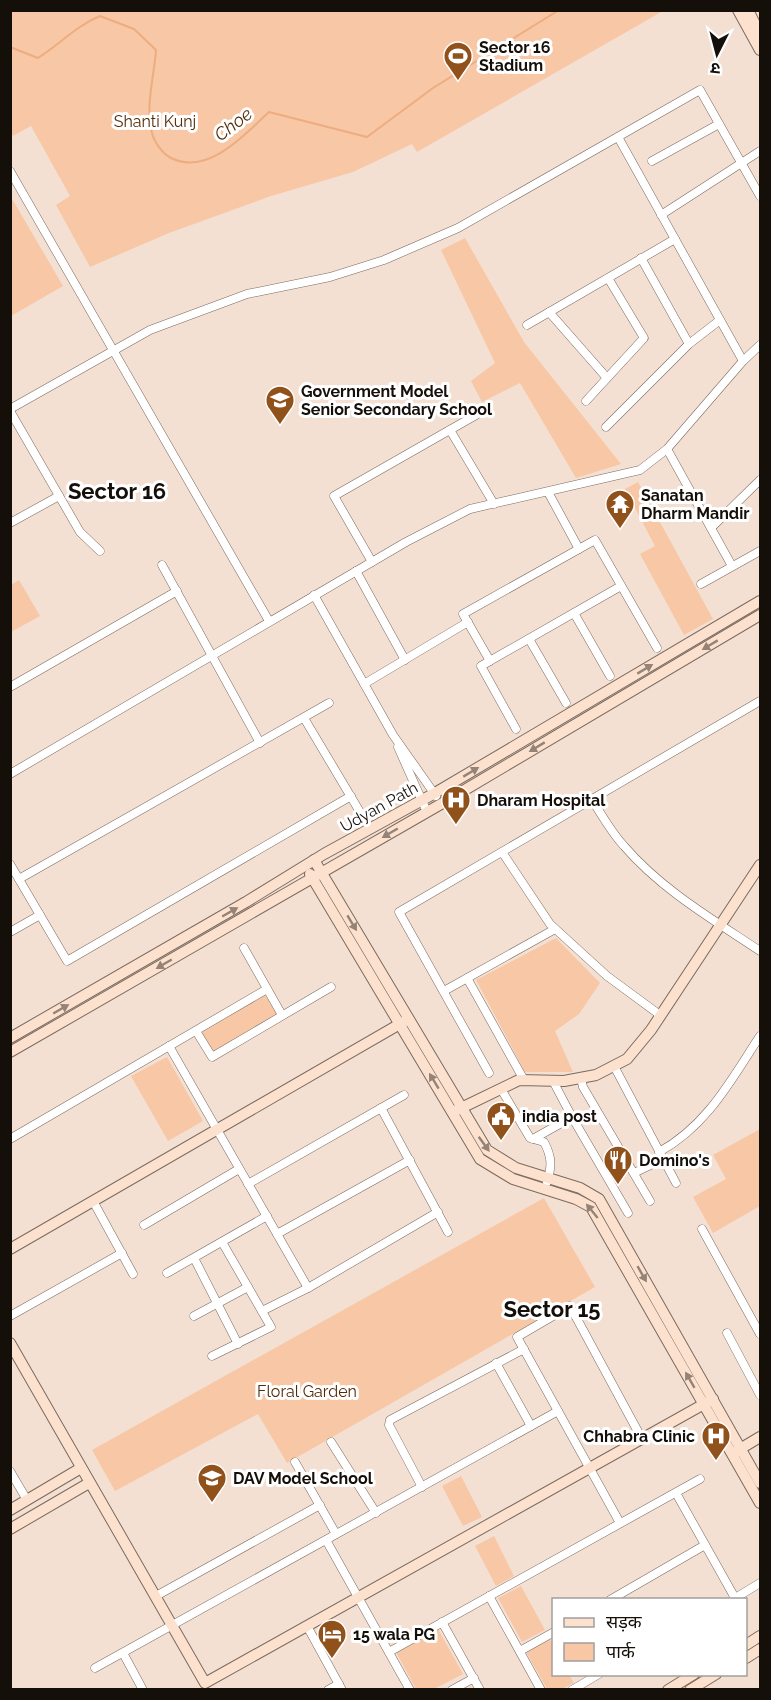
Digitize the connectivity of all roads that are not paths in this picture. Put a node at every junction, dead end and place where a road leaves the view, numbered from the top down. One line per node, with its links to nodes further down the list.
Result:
1 (738, 10): 4 (street)
2 (748, 10): 3 (street)
3 (760, 34)
4 (760, 50)
5 (719, 124): 6 (street); 8 (street); 9 (street)
6 (618, 137): 12 (street); 21 (street)
7 (760, 151): 9 (street)
8 (652, 160)
9 (742, 163): 11 (street); 12 (street)
10 (10, 171): 21 (street)
11 (760, 196)
12 (661, 215): 13 (street)
13 (675, 239): 14 (street); 17 (street)
14 (641, 258): 15 (street); 19 (street)
15 (608, 278): 16 (street); 23 (street)
16 (549, 312): 18 (street); 23 (street)
17 (720, 320): 19 (street); 22 (street)
18 (527, 325)
19 (689, 344): 27 (street)
20 (760, 345): 22 (street)
21 (113, 351): 25 (street); 50 (street)
22 (743, 361): 29 (street)
23 (607, 378): 24 (street)
24 (586, 401)
25 (10, 410): 32 (street)
26 (476, 415): 28 (street)
27 (606, 426)
28 (450, 430): 33 (street); 39 (street)
29 (667, 449): 31 (street); 35 (street)
30 (759, 484): 35 (street)
31 (548, 492): 33 (street); 36 (street)
32 (59, 496): 34 (street); 37 (street)
33 (494, 504): 39 (street)
34 (10, 524)
35 (711, 528): 41 (street)
36 (579, 549): 44 (street); 51 (street)
37 (100, 551)
38 (760, 551): 41 (street)
39 (372, 562): 42 (street)
40 (162, 565): 45 (street)
41 (732, 566): 43 (street)
42 (356, 571): 46 (street); 55 (street)
43 (701, 584)
44 (621, 586): 48 (street); 53 (street)
45 (177, 591): 54 (street); 59 (street)
46 (314, 596): 50 (street); 58 (street)
47 (760, 601): 68 (street, Udyan Path, one-way to 47)
48 (574, 613): 52 (street); 57 (street)
49 (760, 615): 72 (street, Udyan Path, one-way to 72)
50 (269, 621): 54 (street)
51 (468, 622): 55 (street); 56 (street)
52 (529, 639): 56 (street); 61 (street)
53 (657, 648)
54 (213, 655): 66 (street); 67 (street)
55 (405, 660): 58 (street)
56 (490, 661): 64 (street)
57 (610, 676)
58 (364, 684): 65 (street)
59 (10, 687)
60 (760, 701): 70 (street)
61 (566, 703)
62 (329, 704): 63 (street)
63 (304, 718): 66 (street); 69 (street)
64 (516, 729)
65 (393, 735): 68 (street); 71 (street)
66 (260, 743): 81 (street)
67 (10, 774)
68 (435, 793): 71 (street, Udyan Path); 72 (street)
69 (351, 796): 73 (street); 84 (street)
70 (592, 800): 75 (street); 85 (street)
71 (421, 801): 74 (street); 76 (street, Udyan Path)
72 (441, 804): 74 (street, Udyan Path)
73 (360, 812)
74 (427, 812): 78 (street, Udyan Path, one-way to 78)
75 (502, 852): 86 (street); 93 (street)
76 (310, 863): 80 (street); 99 (street, Udyan Path, one-way to 76)
77 (10, 864): 81 (street)
78 (336, 865): 80 (street, Udyan Path); 83 (street)
79 (760, 865): 85 (street)
80 (317, 875): 82 (street, Udyan Path); 83 (street)
81 (19, 879): 84 (street)
82 (300, 885): 83 (street); 101 (street, Udyan Path, one-way to 101)
83 (330, 896): 96 (street)
84 (40, 915): 87 (street)
85 (721, 924): 89 (street); 95 (street)
86 (555, 929): 90 (street); 95 (street)
87 (10, 932)
88 (244, 948): 92 (street)
89 (760, 951)
90 (467, 978): 93 (street); 105 (street)
91 (331, 987): 94 (street)
92 (267, 989): 94 (street); 97 (street)
93 (444, 991): 103 (street)
94 (282, 1015): 97 (street)
95 (660, 1015): 102 (street)
96 (404, 1021): 110 (street); 112 (street)
97 (196, 1030): 100 (street)
98 (760, 1036): 115 (street)
99 (10, 1038)
100 (169, 1046): 112 (street); 113 (street)
101 (10, 1052)
102 (614, 1066): 104 (street); 115 (street)
103 (489, 1073)
104 (581, 1078): 106 (street); 118 (street)
105 (524, 1080): 106 (street); 107 (street)
106 (553, 1081): 111 (street)
107 (501, 1089): 110 (street); 114 (street)
108 (404, 1095): 109 (street)
109 (381, 1108): 116 (street); 121 (street)
110 (457, 1110): 119 (street)
111 (572, 1117): 114 (street); 125 (street)
112 (217, 1130): 117 (street); 122 (street)
113 (10, 1139)
114 (532, 1139): 119 (street)
115 (661, 1156): 118 (street); 120 (street)
116 (410, 1160): 124 (street); 130 (street)
117 (239, 1168): 121 (street); 127 (street)
118 (634, 1173): 123 (street)
119 (546, 1183): 151 (street)
120 (676, 1183)
121 (248, 1184): 126 (street)
122 (93, 1201): 132 (street); 133 (street)
123 (650, 1201)
124 (438, 1212): 129 (street); 138 (street)
125 (628, 1213)
126 (267, 1216): 130 (street); 131 (street)
127 (144, 1225)
128 (702, 1229): 144 (street)
129 (448, 1232)
130 (277, 1234): 138 (street)
131 (222, 1242): 134 (street); 137 (street)
132 (10, 1249)
133 (122, 1253): 136 (street); 141 (street)
134 (194, 1258): 135 (street); 139 (street)
135 (167, 1273)
136 (133, 1274)
137 (248, 1287): 139 (street); 140 (street)
138 (308, 1288): 140 (street)
139 (217, 1304): 142 (street); 146 (street)
140 (262, 1311): 146 (street)
141 (10, 1316)
142 (194, 1316)
143 (727, 1334): 150 (street)
144 (760, 1334)
145 (10, 1343): 159 (street)
146 (238, 1344): 148 (street)
147 (524, 1349): 149 (street); 152 (street); 155 (street)
148 (212, 1356)
149 (496, 1364): 153 (street); 165 (street)
150 (760, 1395)
151 (709, 1402): 155 (street); 157 (street)
152 (558, 1411): 153 (street); 160 (street)
153 (531, 1426): 165 (street)
154 (760, 1437): 157 (street)
155 (642, 1439): 160 (street)
156 (331, 1443): 171 (street)
157 (736, 1451): 164 (street); 168 (street)
158 (295, 1462): 169 (street)
159 (81, 1468): 163 (street); 167 (street)
160 (590, 1468): 172 (street); 180 (street)
161 (10, 1471): 167 (street)
162 (700, 1479): 166 (street)
163 (88, 1483): 173 (street); 178 (street)
164 (760, 1483)
165 (422, 1487): 171 (street)
166 (676, 1492): 172 (street); 176 (street)
167 (27, 1500): 170 (street)
168 (760, 1503)
169 (320, 1505): 174 (street); 178 (street)
170 (10, 1510)
171 (376, 1513): 174 (street)
172 (620, 1523): 179 (street)
173 (10, 1529)
174 (336, 1534): 175 (street)
175 (326, 1540): 180 (street); 185 (street)
176 (705, 1545): 181 (street); 182 (street)
177 (760, 1583): 183 (street)
178 (156, 1596): 185 (street)
179 (489, 1596): 184 (street); 191 (street)
180 (358, 1597): 186 (street); 192 (street)
181 (612, 1598)
182 (732, 1598)
183 (735, 1598)
184 (442, 1622): 192 (street); 199 (street)
185 (173, 1625): 193 (street); 200 (street)
186 (307, 1626): 200 (street); 201 (street)
187 (552, 1633): 191 (street)
188 (760, 1636): 189 (street)
189 (747, 1644)
190 (760, 1649): 194 (street)
191 (520, 1651): 207 (street)
192 (389, 1652): 204 (street)
193 (123, 1653): 195 (street); 202 (street)
194 (747, 1657)
195 (95, 1668)
196 (596, 1676): 208 (street)
197 (691, 1676): 209 (street)
198 (713, 1676): 210 (street)
199 (474, 1678): 205 (street); 206 (street)
200 (207, 1686)
201 (340, 1686): 203 (street)
202 (143, 1689)
203 (328, 1689)
204 (411, 1689)
205 (452, 1689)
206 (480, 1689)
207 (541, 1689)
208 (573, 1689)
209 (668, 1689)
210 (690, 1689)

